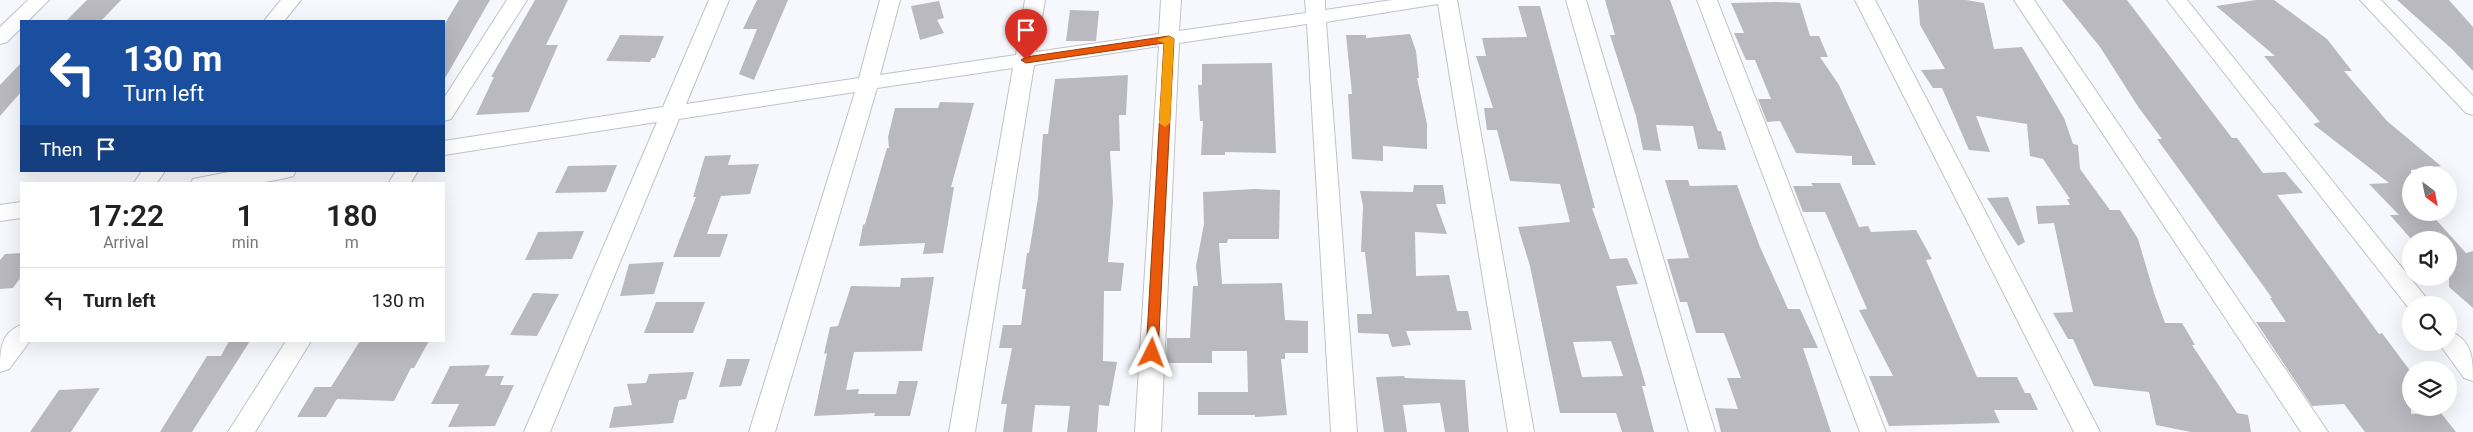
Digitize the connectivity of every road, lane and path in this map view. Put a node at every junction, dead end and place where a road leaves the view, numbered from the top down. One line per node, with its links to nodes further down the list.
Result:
1 (39, 0): 18 (street)
2 (291, 0): 17 (street)
3 (517, 0): 23 (street)
4 (719, 0): 24 (street)
5 (890, 0): 21 (street)
6 (1035, 0): 20 (street)
7 (1171, 0): 19 (street)
8 (1432, 0): 16 (street)
9 (1447, 0): 44 (street)
10 (1576, 0): 45 (street)
11 (1707, 0): 46 (street)
12 (1865, 0): 47 (street)
13 (2024, 0): 48 (street)
14 (2177, 0): 32 (street)
15 (2370, 0): 22 (street)
16 (1316, 8): 19 (street); 43 (street)
17 (275, 20)
18 (0, 38)
19 (1169, 39): 20 (street); 42 (street)
20 (1026, 60): 21 (street); 41 (street)
21 (868, 83): 24 (street); 40 (street)
22 (2473, 108)
23 (445, 112)
24 (673, 113): 25 (street); 39 (street)
25 (445, 148)
26 (153, 172): 28 (street)
27 (278, 172): 29 (street)
28 (146, 182)
29 (213, 182)
30 (20, 210): 31 (street)
31 (0, 213)
32 (2413, 296)
33 (20, 337): 36 (street)
34 (298, 342): 38 (street)
35 (2457, 351): 37 (street)
36 (0, 362)
37 (2473, 371)
38 (241, 432)
39 (537, 432)
40 (762, 432)
41 (962, 432)
42 (1148, 432)
43 (1344, 432)
44 (1521, 432)
45 (1702, 432)
46 (1873, 432)
47 (2087, 432)
48 (2315, 432)

